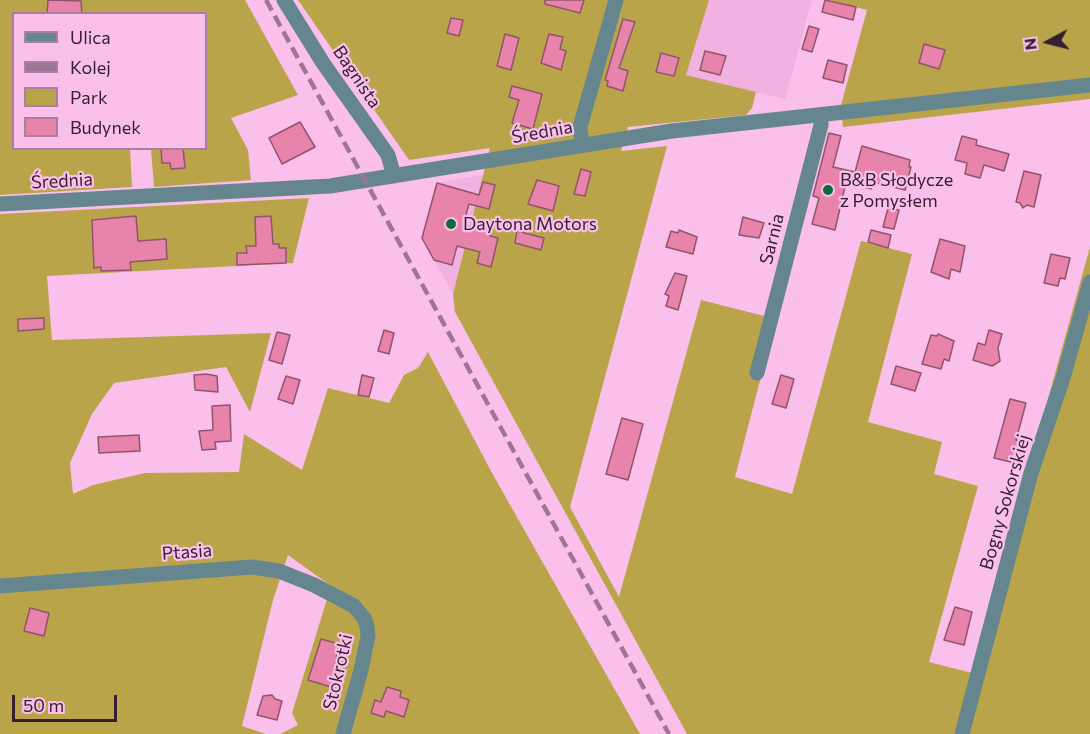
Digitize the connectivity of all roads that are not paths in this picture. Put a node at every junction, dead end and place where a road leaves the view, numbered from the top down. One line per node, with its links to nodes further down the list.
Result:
1 (284, 0): 6 (street, Bagnista)
2 (616, 0): 5 (street)
3 (1090, 85): 4 (street, Średnia)
4 (821, 116): 5 (street, Średnia); 9 (street, Sarnia)
5 (582, 145): 6 (street, Średnia)
6 (394, 176): 7 (street, Średnia)
7 (0, 204)
8 (1090, 282): 13 (street, Bogny Sokorskiej)
9 (758, 373)
10 (0, 586): 11 (street, Ptasia)
11 (364, 618): 12 (street, Stokrotki)
12 (343, 734)
13 (962, 734)

